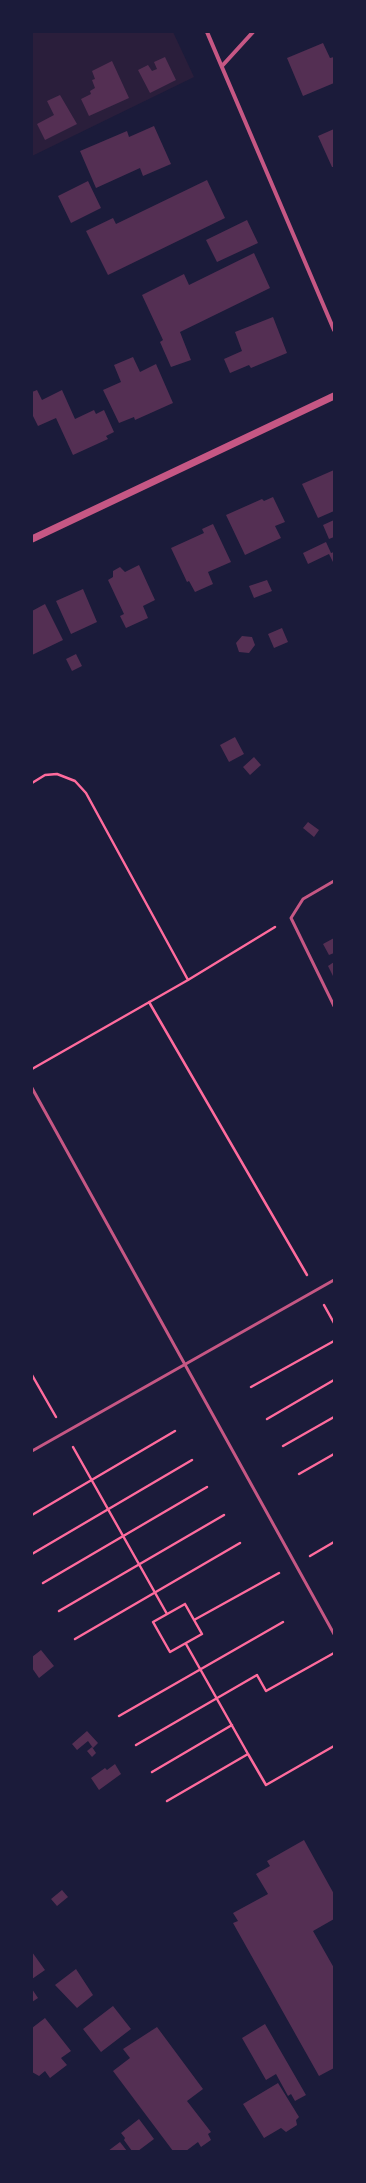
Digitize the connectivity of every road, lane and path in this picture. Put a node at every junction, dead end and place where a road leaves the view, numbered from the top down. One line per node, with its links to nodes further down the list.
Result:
1 (207, 32): 3 (street)
2 (253, 32): 3 (street)
3 (222, 66): 4 (street)
4 (334, 330)
5 (334, 396): 6 (street)
6 (32, 539)
7 (32, 783): 10 (path)
8 (334, 881): 9 (lane)
9 (291, 918): 10 (path); 12 (lane)
10 (188, 980): 11 (path)
11 (149, 1002): 13 (path); 16 (path)
12 (334, 1006)
13 (32, 1069)
14 (32, 1088): 19 (lane)
15 (334, 1280): 16 (lane)
16 (316, 1290): 17 (path); 19 (lane)
17 (334, 1323)
18 (334, 1341): 22 (path)
19 (185, 1363): 26 (lane); 41 (lane)
20 (32, 1375): 26 (path)
21 (334, 1380): 24 (path)
22 (251, 1387)
23 (334, 1417): 27 (path)
24 (267, 1419)
25 (176, 1431): 32 (path)
26 (65, 1432): 28 (lane); 32 (path)
27 (283, 1446)
28 (32, 1451)
29 (334, 1454): 31 (path)
30 (192, 1460): 34 (path)
31 (299, 1474)
32 (92, 1481): 34 (path); 35 (path)
33 (208, 1487): 37 (path)
34 (108, 1510): 37 (path); 40 (path)
35 (32, 1515)
36 (224, 1515): 42 (path)
37 (124, 1537): 42 (path); 43 (path)
38 (334, 1542): 41 (path)
39 (240, 1543): 44 (path)
40 (32, 1554)
41 (295, 1564): 47 (path); 49 (lane)
42 (140, 1565): 44 (path); 45 (path)
43 (43, 1583)
44 (155, 1592): 46 (path); 50 (path)
45 (59, 1611)
46 (167, 1614): 47 (path); 51 (path)
47 (194, 1620): 51 (path)
48 (283, 1622): 53 (path)
49 (334, 1634)
50 (75, 1639)
51 (186, 1644): 53 (path)
52 (334, 1653): 54 (path)
53 (201, 1670): 54 (path); 55 (path)
54 (217, 1698): 56 (path); 57 (path)
55 (119, 1716)
56 (232, 1725): 59 (path); 60 (path)
57 (136, 1745)
58 (334, 1746): 59 (path)
59 (248, 1754): 61 (path)
60 (152, 1772)
61 (167, 1802)

